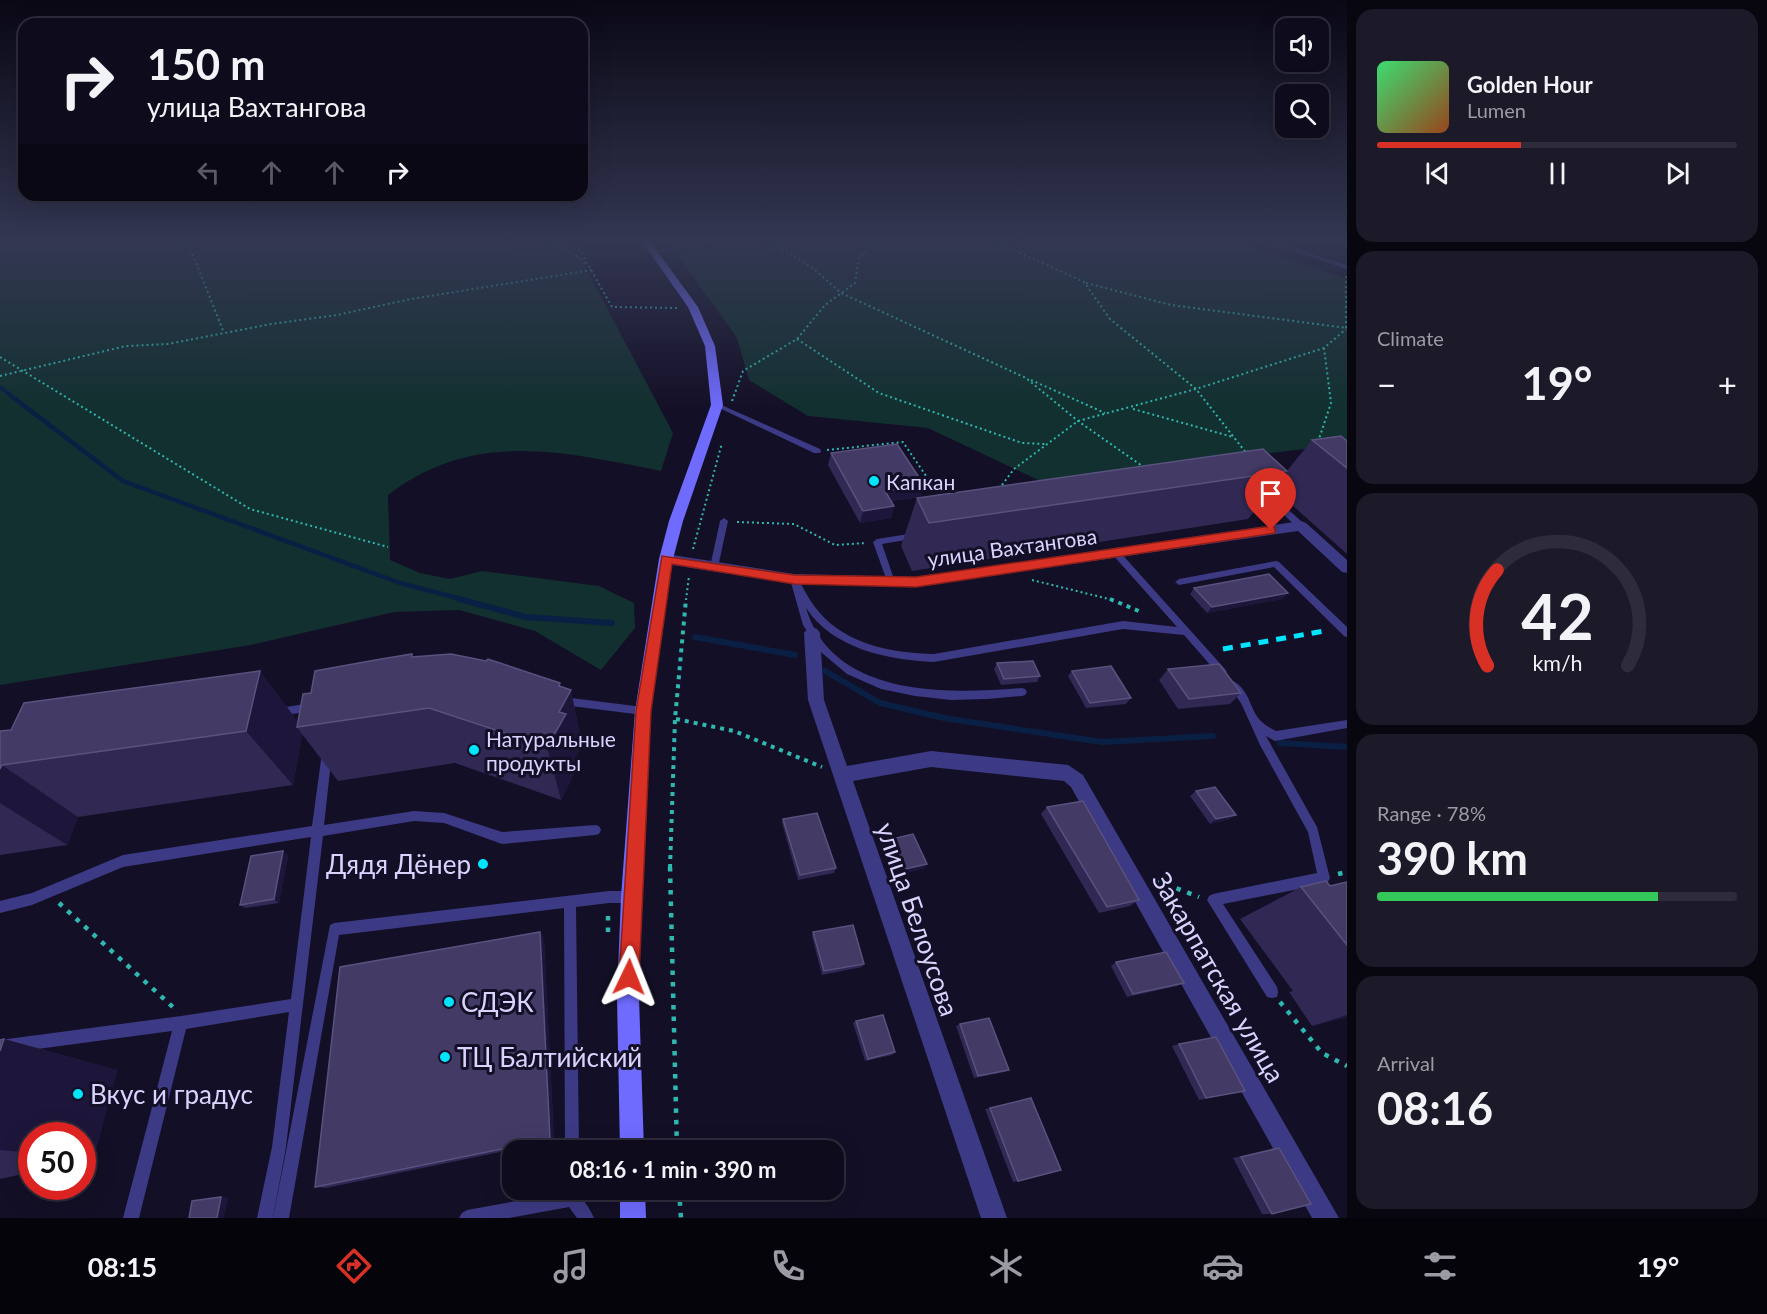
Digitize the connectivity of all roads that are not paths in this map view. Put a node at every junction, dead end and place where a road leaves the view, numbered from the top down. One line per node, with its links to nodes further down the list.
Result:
1 (686, 297): 2 (main road)
2 (723, 409): 3 (lane); 11 (main road)
3 (817, 451)
4 (1265, 481): 5 (lane)
5 (1255, 483): 6 (lane); 8 (lane)
6 (1245, 484)
7 (724, 521): 12 (lane)
8 (1301, 526): 10 (street, улица Вахтангова); 13 (street)
9 (930, 534): 15 (lane)
10 (1116, 553): 15 (street, улица Вахтангова); 17 (lane)
11 (666, 559): 12 (street, улица Вахтангова); 25 (main road)
12 (714, 567): 14 (street, улица Вахтангова)
13 (1347, 568)
14 (794, 579): 15 (street, улица Вахтангова); 17 (lane); 18 (lane)
15 (891, 582)
16 (1179, 582): 19 (lane)
17 (1187, 632): 20 (lane)
18 (812, 633): 22 (lane); 30 (street, улица Белоусова)
19 (1347, 633)
20 (1217, 665): 21 (lane); 27 (lane)
21 (1204, 667)
22 (1022, 692)
23 (553, 699): 25 (lane)
24 (323, 705): 26 (lane)
25 (643, 711): 33 (main road)
26 (268, 714)
27 (1256, 723): 28 (lane); 36 (lane)
28 (1347, 724)
29 (329, 737): 31 (lane)
30 (840, 775): 51 (street, улица Белоусова); 52 (street, Закарпатская улица)
31 (317, 829): 32 (lane); 35 (lane); 37 (lane)
32 (595, 830)
33 (631, 897): 34 (lane); 41 (main road)
34 (570, 902): 40 (lane); 47 (lane)
35 (0, 907)
36 (1272, 992)
37 (297, 1004): 38 (lane); 46 (lane)
38 (185, 1022): 39 (lane); 45 (lane)
39 (0, 1047)
40 (572, 1140)
41 (632, 1140)
42 (546, 1200): 48 (lane)
43 (576, 1200): 49 (lane)
44 (633, 1200): 50 (main road)
45 (131, 1218)
46 (265, 1218)
47 (281, 1218)
48 (467, 1218)
49 (586, 1218)
50 (633, 1218)
51 (993, 1218)
52 (1326, 1218)

